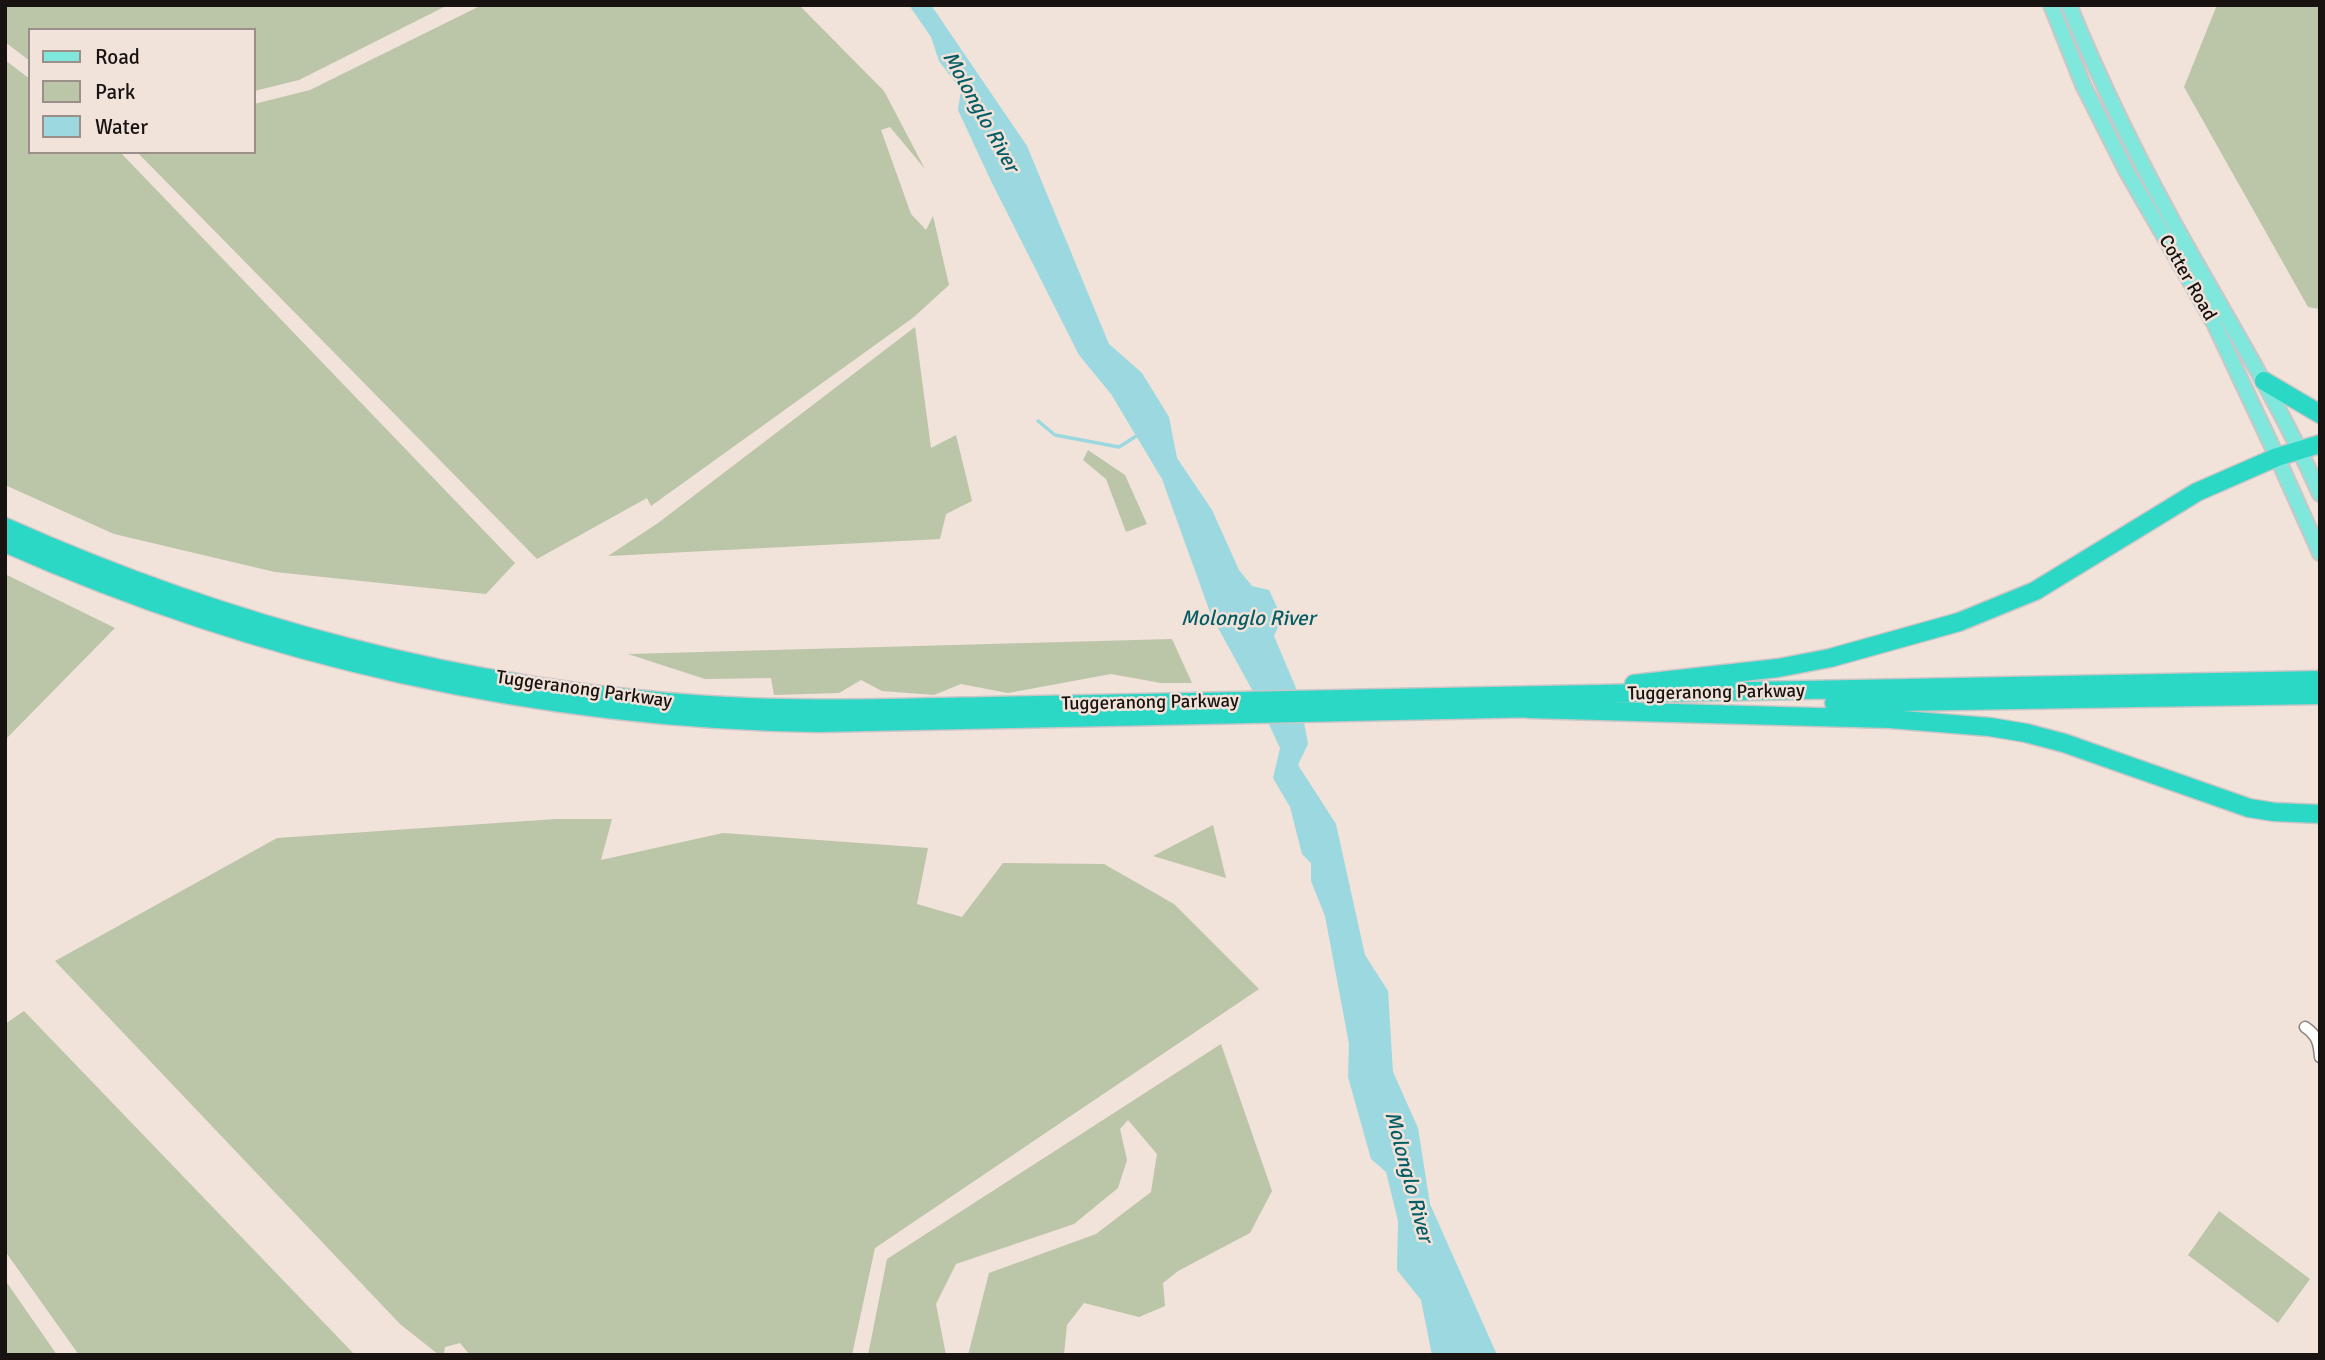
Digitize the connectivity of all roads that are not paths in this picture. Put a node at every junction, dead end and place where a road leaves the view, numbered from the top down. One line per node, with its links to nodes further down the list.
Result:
1 (2050, 5): 7 (main road, Cotter Road)
2 (2069, 5): 3 (main road, Cotter Road)
3 (2264, 381): 4 (highway); 6 (main road, Cotter Road)
4 (2320, 414)
5 (2320, 444): 6 (highway)
6 (2299, 450): 7 (highway); 8 (main road, Cotter Road)
7 (2277, 457): 11 (main road, Cotter Road); 14 (highway)
8 (2320, 494)
9 (5, 527): 17 (highway, Tuggeranong Parkway)
10 (5, 543): 17 (highway, Tuggeranong Parkway)
11 (2320, 553)
12 (2320, 680): 14 (highway, Tuggeranong Parkway)
13 (2320, 695): 16 (highway, Tuggeranong Parkway)
14 (1550, 696): 15 (highway, Tuggeranong Parkway)
15 (1424, 704): 16 (highway, Tuggeranong Parkway); 17 (highway, Tuggeranong Parkway)
16 (1499, 709): 18 (highway)
17 (1131, 710)
18 (2319, 815)
19 (2305, 1027): 20 (street)
20 (2320, 1057)

